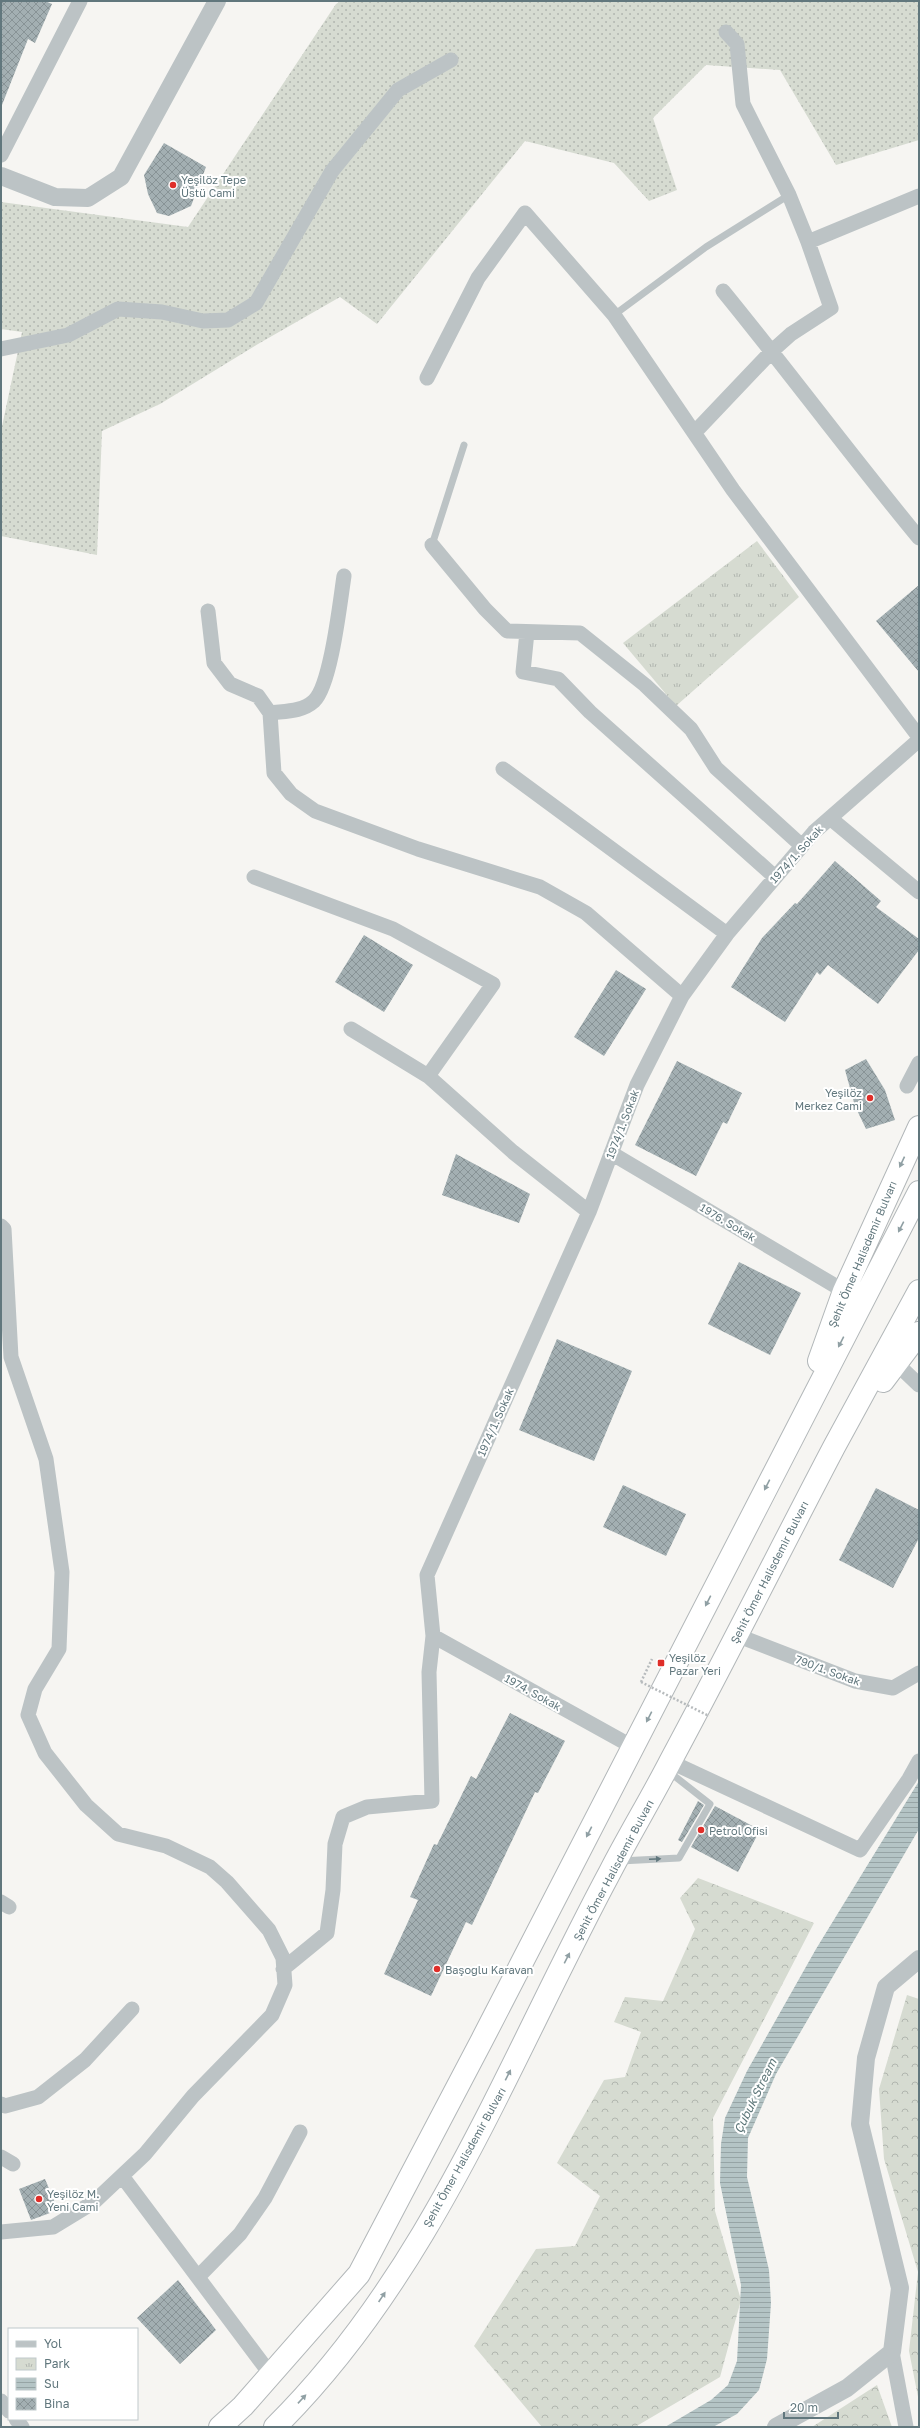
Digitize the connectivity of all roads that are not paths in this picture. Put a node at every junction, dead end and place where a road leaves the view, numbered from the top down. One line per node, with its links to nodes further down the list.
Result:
1 (80, 1): 5 (street)
2 (217, 1): 6 (street)
3 (726, 32): 7 (street)
4 (451, 60): 12 (street)
5 (1, 155)
6 (1, 176)
7 (789, 195): 9 (street); 11 (lane)
8 (919, 196): 9 (street)
9 (808, 242): 13 (street)
10 (723, 291): 13 (street)
11 (614, 316): 14 (street); 15 (street)
12 (1, 349)
13 (772, 350): 15 (street); 17 (street)
14 (427, 378)
15 (695, 432): 23 (street)
16 (464, 445): 18 (lane)
17 (919, 538)
18 (432, 545): 21 (street)
19 (344, 576): 22 (street)
20 (208, 610): 22 (street)
21 (527, 632): 27 (street); 29 (street)
22 (270, 713): 32 (street)
23 (919, 737)
24 (919, 740): 26 (street, 1974/1. Sokak)
25 (503, 769): 31 (street)
26 (830, 818): 27 (street, 1974/1. Sokak); 30 (street)
27 (802, 846): 29 (street, 1974/1. Sokak)
28 (254, 877): 35 (street)
29 (775, 877): 31 (street, 1974/1. Sokak)
30 (919, 892)
31 (727, 934): 32 (street, 1974/1. Sokak)
32 (682, 996): 38 (street, 1974/1. Sokak)
33 (351, 1029): 35 (street)
34 (919, 1063): 36 (street)
35 (428, 1076): 40 (street)
36 (907, 1086)
37 (919, 1127): 42 (highway, Şehit Ömer Halisdemir Bulvarı, one-way to 42)
38 (612, 1153): 40 (street, 1974/1. Sokak); 42 (street, 1976. Sokak)
39 (919, 1192): 48 (highway, Şehit Ömer Halisdemir Bulvarı, one-way to 48)
40 (589, 1212): 50 (street, 1974/1. Sokak)
41 (1, 1226): 57 (street)
42 (844, 1291): 48 (highway, Şehit Ömer Halisdemir Bulvarı)
43 (919, 1291): 47 (highway, Şehit Ömer Halisdemir Bulvarı)
44 (919, 1333): 45 (highway)
45 (897, 1364): 46 (street); 47 (highway)
46 (919, 1385)
47 (835, 1444): 49 (highway, Şehit Ömer Halisdemir Bulvarı)
48 (785, 1451): 52 (highway, Şehit Ömer Halisdemir Bulvarı, one-way to 52)
49 (736, 1635): 51 (street, 790/1. Sokak); 54 (highway, Şehit Ömer Halisdemir Bulvarı)
50 (433, 1636): 52 (street, 1974. Sokak); 57 (street)
51 (919, 1673)
52 (633, 1747): 65 (highway, Şehit Ömer Halisdemir Bulvarı, one-way to 65)
53 (919, 1761): 54 (street)
54 (668, 1766): 55 (highway, Şehit Ömer Halisdemir Bulvarı); 55 (lane, one-way to 54)
55 (616, 1861): 68 (highway, Şehit Ömer Halisdemir Bulvarı, one-way to 55)
56 (919, 1959): 64 (street)
57 (283, 1969): 61 (street)
58 (132, 2009): 59 (street)
59 (1, 2104)
60 (300, 2132): 63 (street)
61 (122, 2176): 62 (street); 63 (street)
62 (1, 2232)
63 (198, 2278): 65 (street)
64 (892, 2352): 70 (street); 71 (street)
65 (271, 2375): 69 (highway, Şehit Ömer Halisdemir Bulvarı)
66 (1, 2401): 67 (street)
67 (8, 2410)
68 (283, 2424)
69 (220, 2427)
70 (776, 2427)
71 (906, 2427)

